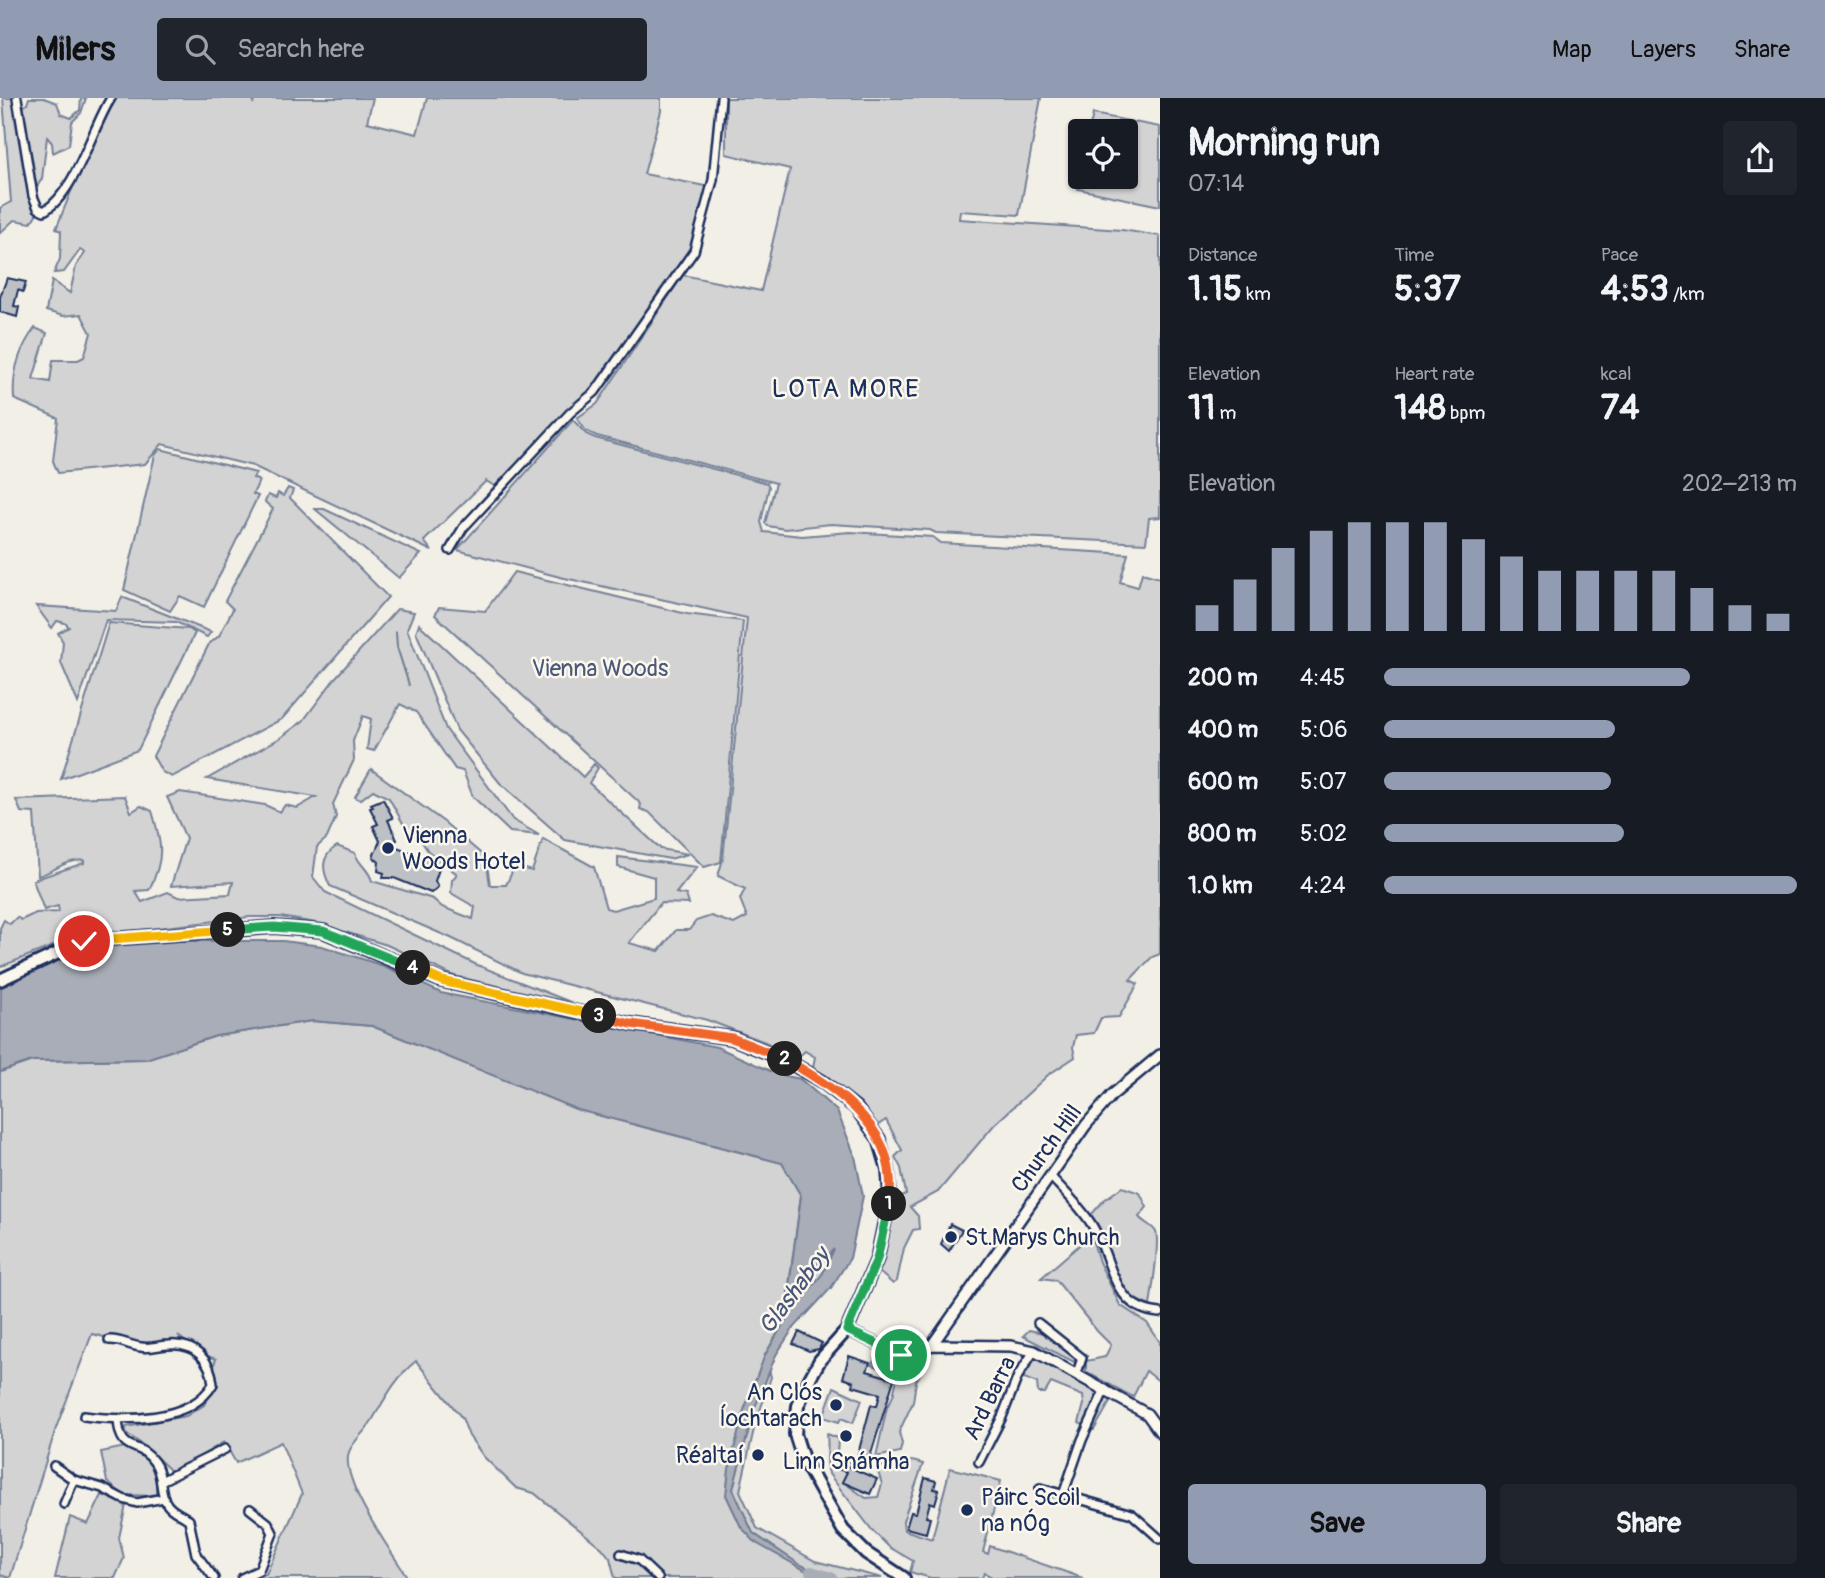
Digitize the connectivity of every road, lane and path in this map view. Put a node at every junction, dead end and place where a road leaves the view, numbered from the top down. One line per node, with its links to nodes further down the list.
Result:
1 (17, 98): 2 (street)
2 (111, 98)
3 (722, 98): 4 (street)
4 (450, 550)
5 (0, 980): 10 (main road)
6 (1160, 1055): 7 (street, Church Hill)
7 (1049, 1176): 8 (street); 13 (street, Church Hill)
8 (1160, 1313)
9 (1038, 1323): 16 (street)
10 (847, 1330): 13 (street); 33 (main road)
11 (109, 1340): 12 (street)
12 (125, 1342): 14 (street); 19 (street)
13 (932, 1345): 15 (street)
14 (121, 1351)
15 (1034, 1351): 16 (street); 22 (street, Ard Barra)
16 (1077, 1373): 17 (street)
17 (1105, 1390): 20 (street); 27 (street)
18 (83, 1416): 19 (street)
19 (118, 1419): 25 (street)
20 (1160, 1432)
21 (225, 1449): 25 (street)
22 (979, 1462)
23 (54, 1466): 24 (street)
24 (74, 1480): 28 (street); 29 (street)
25 (163, 1480): 28 (street)
26 (1040, 1488): 27 (street)
27 (1063, 1495): 31 (street)
28 (164, 1498): 34 (street)
29 (64, 1504)
30 (250, 1509): 35 (street)
31 (1160, 1539)
32 (621, 1554): 36 (street)
33 (900, 1577)
34 (214, 1578)
35 (242, 1578)
36 (658, 1578)

